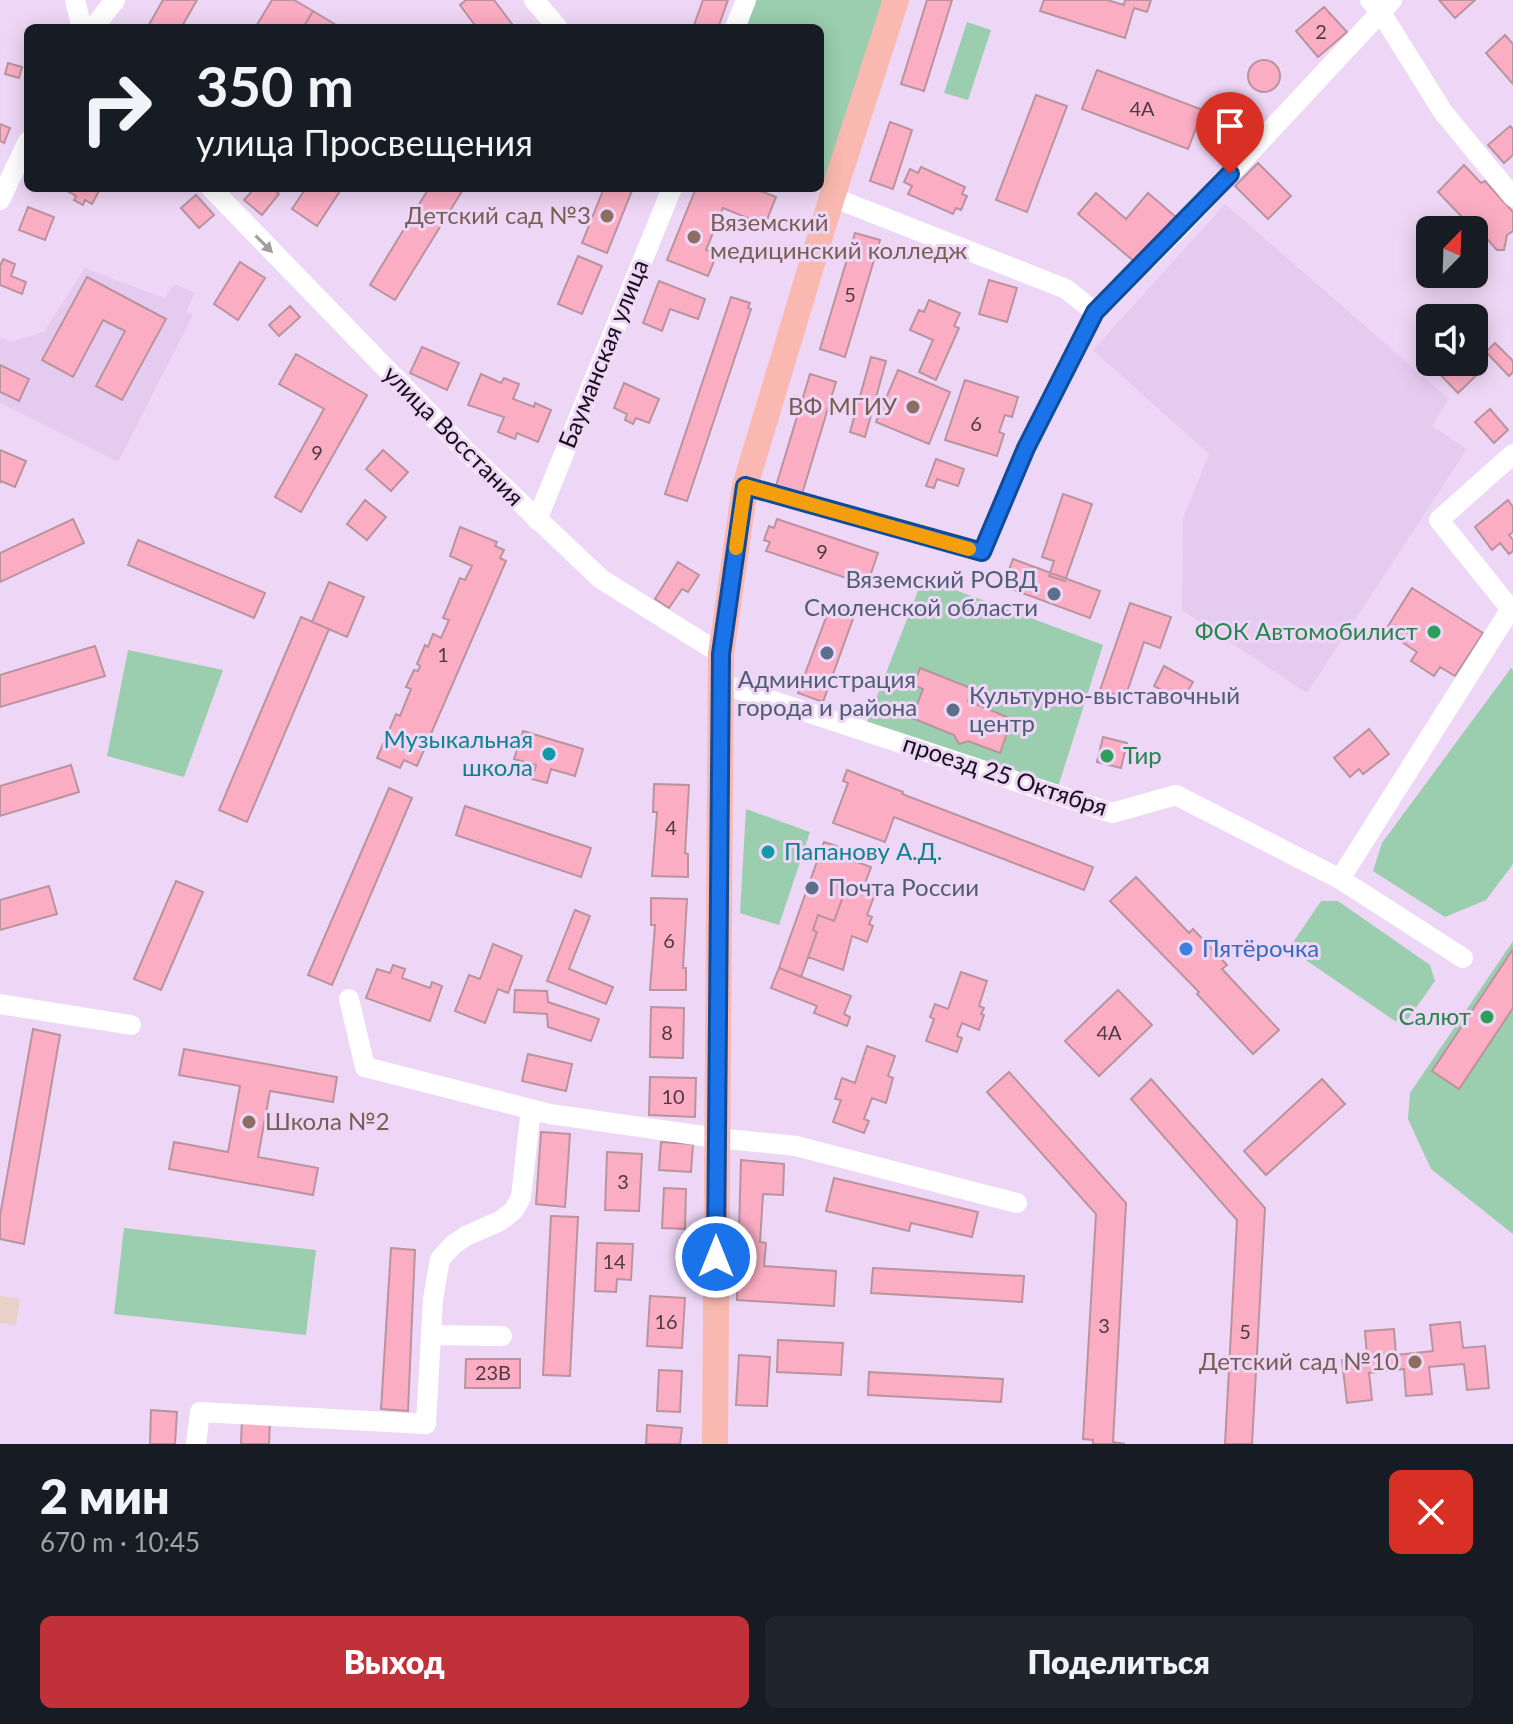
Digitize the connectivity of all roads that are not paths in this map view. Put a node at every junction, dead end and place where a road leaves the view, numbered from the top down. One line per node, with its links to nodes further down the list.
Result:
1 (75, 0): 7 (street)
2 (115, 0): 8 (street)
3 (534, 0): 9 (street)
4 (746, 0): 10 (street)
5 (896, 0): 14 (main road)
6 (1381, 4): 15 (street); 17 (street)
7 (81, 24)
8 (96, 24)
9 (555, 24)
10 (737, 24)
11 (24, 149): 16 (street)
12 (215, 192): 20 (street, улица Восстания, one-way to 20)
13 (670, 192): 20 (street, Бауманская улица)
14 (832, 197): 17 (street); 19 (main road)
15 (1513, 197)
16 (0, 200)
17 (1095, 312): 19 (street)
18 (1513, 454): 21 (street)
19 (745, 486): 22 (main road)
20 (537, 520): 22 (street, улица Восстания)
21 (1512, 611): 24 (street)
22 (721, 654): 23 (main road)
23 (722, 684): 24 (street, проезд 25 Октября); 30 (main road)
24 (1340, 879): 25 (street, проезд 25 Октября)
25 (1463, 958)
26 (349, 999): 29 (street)
27 (0, 1004): 28 (street)
28 (131, 1025)
29 (531, 1109): 30 (street); 32 (street)
30 (717, 1138): 31 (street); 35 (main road)
31 (1017, 1203)
32 (431, 1335): 33 (street); 34 (street)
33 (502, 1336)
34 (196, 1444)
35 (715, 1444)

